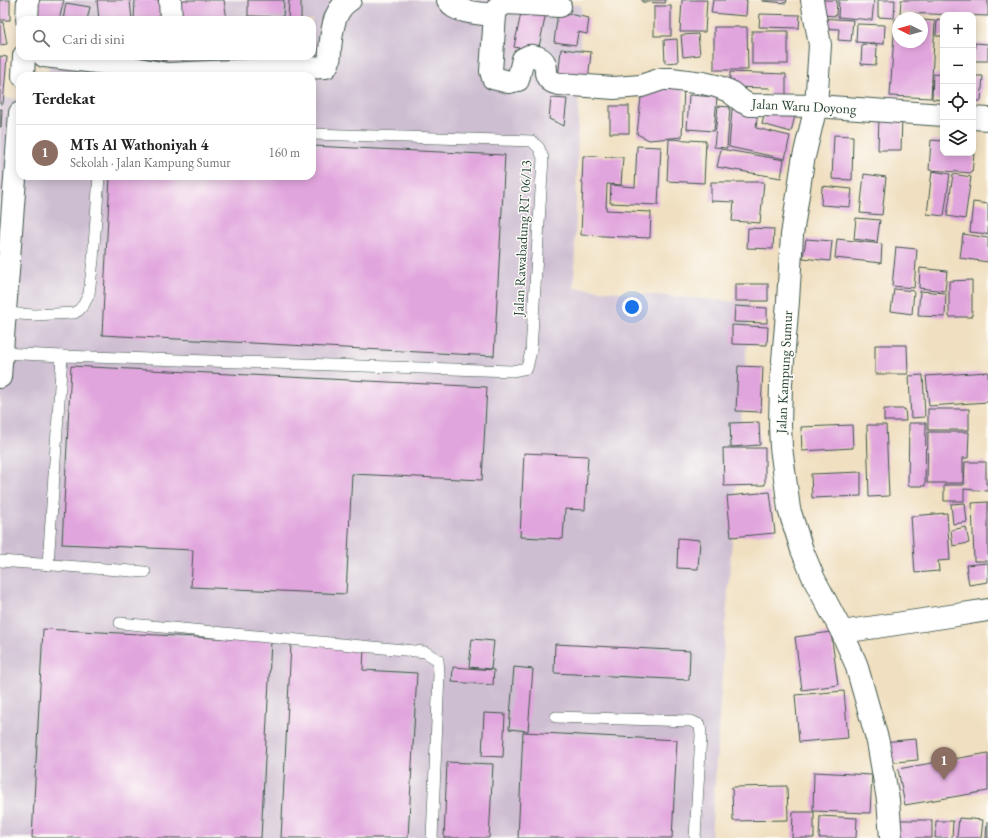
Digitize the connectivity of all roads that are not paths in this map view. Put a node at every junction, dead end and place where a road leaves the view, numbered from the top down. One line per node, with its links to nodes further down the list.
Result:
1 (28, 0): 8 (street)
2 (170, 0): 9 (street)
3 (350, 0): 12 (street)
4 (448, 0): 7 (street)
5 (812, 0): 16 (street, Jalan Kampung Sumur)
6 (560, 6): 7 (street)
7 (495, 15): 16 (street, Jalan Waru Doyong)
8 (27, 16)
9 (171, 16)
10 (24, 60): 13 (street)
11 (79, 60): 14 (street)
12 (177, 65): 15 (street)
13 (23, 72)
14 (156, 72)
15 (169, 72)
16 (816, 106): 17 (street, Jalan Waru Doyong); 32 (street, Jalan Kampung Sumur)
17 (940, 115)
18 (976, 118): 19 (street)
19 (988, 119)
20 (316, 134): 25 (lane, Jalan Rawabadung RT 06/13)
21 (16, 157): 23 (street)
22 (99, 180): 23 (lane)
23 (2, 313): 24 (street)
24 (2, 353): 25 (lane); 26 (street)
25 (62, 356): 28 (lane)
26 (0, 377)
27 (0, 562): 28 (lane)
28 (48, 565): 29 (lane)
29 (145, 572)
30 (988, 610): 32 (street)
31 (120, 622): 34 (lane)
32 (842, 632): 36 (street, Jalan Kampung Sumur)
33 (556, 717): 35 (lane)
34 (432, 838)
35 (695, 838)
36 (891, 838)

